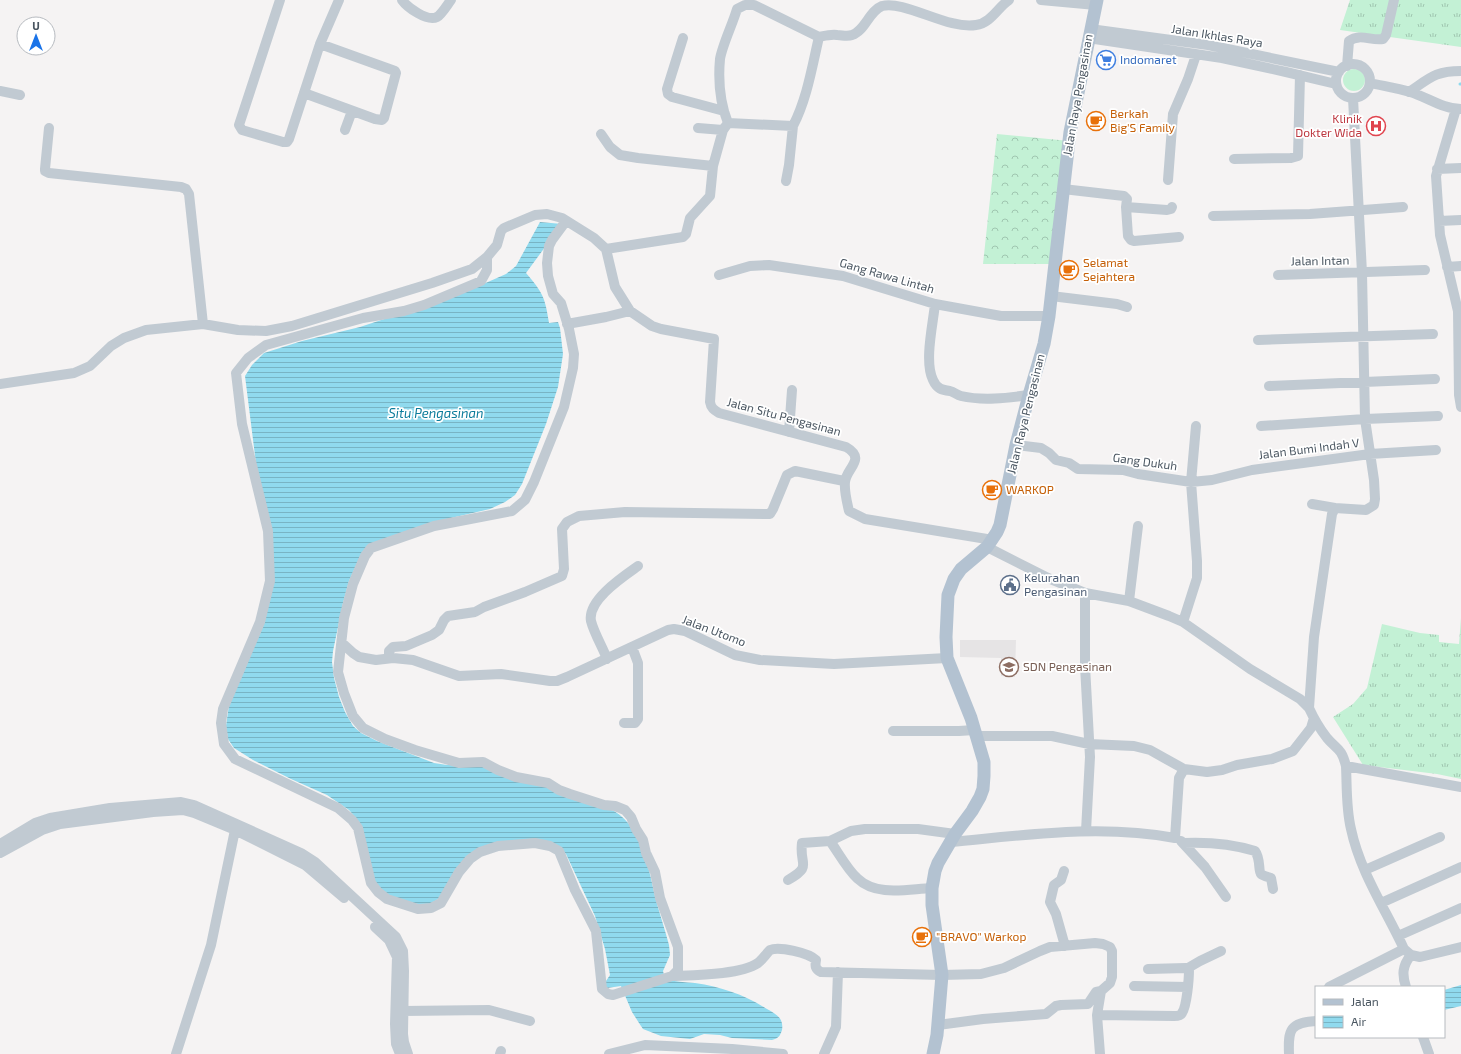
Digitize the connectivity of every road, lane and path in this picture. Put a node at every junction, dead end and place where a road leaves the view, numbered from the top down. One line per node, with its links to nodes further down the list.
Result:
1 (280, 0): 22 (street)
2 (339, 0): 13 (street)
3 (402, 0): 4 (street)
4 (451, 0)
5 (1010, 0): 9 (street)
6 (1041, 0): 8 (street)
7 (1394, 0): 15 (street)
8 (1096, 2): 10 (main road, Jalan Raya Pengasinan)
9 (902, 3): 11 (street)
10 (1089, 34): 14 (street); 15 (street, Jalan Ikhlas Raya); 40 (main road, Jalan Raya Pengasinan)
11 (819, 37): 27 (street); 28 (street)
12 (683, 38): 27 (street)
13 (320, 44): 22 (street); 26 (street)
14 (1196, 55): 17 (street); 38 (street)
15 (1343, 69): 18 (street, Jalan Ikhlas Raya); 19 (street)
16 (1461, 71): 21 (street)
17 (1300, 75): 19 (street); 34 (street)
18 (1370, 83): 21 (street); 24 (street)
19 (1336, 84): 24 (street)
20 (0, 91): 23 (street)
21 (1409, 92): 25 (street)
22 (304, 93): 26 (street)
23 (20, 95)
24 (1353, 98): 44 (street)
25 (1458, 109): 37 (street)
26 (352, 110): 32 (street)
27 (724, 111): 29 (street)
28 (793, 126): 29 (street); 39 (street)
29 (726, 127): 31 (street); 35 (street)
30 (49, 128): 64 (street)
31 (698, 128)
32 (345, 130)
33 (601, 134): 35 (street)
34 (1234, 159)
35 (713, 166): 50 (street)
36 (1461, 168): 37 (street)
37 (1437, 169): 48 (street)
38 (1168, 180)
39 (786, 181)
40 (1063, 189): 41 (street); 58 (main road, Jalan Raya Pengasinan)
41 (1126, 207): 42 (street); 49 (street)
42 (1172, 207)
43 (1403, 207): 44 (street)
44 (1359, 210): 45 (street); 55 (street)
45 (1213, 216)
46 (1461, 220): 48 (street)
47 (566, 221): 50 (street); 51 (street); 65 (street)
48 (1439, 221): 53 (street)
49 (1179, 237)
50 (606, 249): 61 (street)
51 (487, 257): 64 (street); 139 (street)
52 (1461, 266): 53 (street)
53 (1447, 267): 62 (street)
54 (1426, 270): 55 (street, Jalan Intan)
55 (1362, 273): 57 (street, Jalan Intan); 67 (street)
56 (719, 275): 59 (street, Gang Rawa Lintah)
57 (1278, 275)
58 (1051, 296): 60 (street); 63 (main road, Jalan Raya Pengasinan)
59 (935, 304): 63 (street, Gang Rawa Lintah); 75 (street)
60 (1127, 307)
61 (630, 311): 65 (street); 82 (street, Jalan Situ Pengasinan)
62 (1459, 311): 69 (street)
63 (1049, 316): 75 (main road, Jalan Raya Pengasinan)
64 (203, 324): 72 (street)
65 (567, 324): 97 (street)
66 (1433, 334): 67 (street)
67 (1364, 337): 68 (street); 71 (street)
68 (1258, 340)
69 (1459, 359): 76 (street)
70 (1435, 379): 71 (street)
71 (1365, 383): 73 (street); 79 (street)
72 (0, 384)
73 (1269, 386)
74 (792, 390): 82 (street)
75 (1029, 395): 83 (main road, Jalan Raya Pengasinan)
76 (1460, 395): 77 (street)
77 (1461, 407)
78 (1438, 416): 79 (street)
79 (1366, 419): 81 (street); 85 (street)
80 (1196, 426): 88 (street)
81 (1261, 426)
82 (789, 432): 87 (street, Jalan Situ Pengasinan)
83 (1016, 445): 88 (street, Gang Dukuh); 92 (main road, Jalan Raya Pengasinan)
84 (1436, 450): 85 (street, Jalan Bumi Indah V)
85 (1370, 454): 86 (street, Jalan Bumi Indah V); 90 (street)
86 (1252, 470): 88 (street, Gang Dukuh)
87 (844, 481): 92 (street); 99 (street)
88 (1191, 482): 96 (street)
89 (1312, 504): 90 (street)
90 (1335, 508): 102 (street)
91 (1138, 526): 95 (street)
92 (990, 544): 94 (street); 100 (main road, Jalan Raya Pengasinan)
93 (638, 566): 101 (street)
94 (1085, 593): 95 (street); 107 (street)
95 (1129, 601): 96 (street)
96 (1183, 622): 102 (street)
97 (342, 643): 99 (street); 139 (street)
98 (632, 647): 100 (street, Jalan Utomo); 101 (street, Jalan Utomo); 104 (street)
99 (389, 658): 101 (street, Jalan Utomo)
100 (947, 658): 106 (main road, Jalan Raya Pengasinan)
101 (607, 659)
102 (1309, 708): 103 (street)
103 (1315, 721): 108 (street); 109 (street)
104 (624, 723)
105 (893, 731): 106 (street)
106 (975, 733): 107 (street); 114 (main road, Jalan Raya Pengasinan)
107 (1089, 744): 109 (street); 112 (street)
108 (1346, 766): 110 (street); 120 (street)
109 (1184, 769): 116 (street)
110 (1461, 787)
111 (235, 830): 118 (street); 129 (street); 153 (street)
112 (1086, 831): 114 (street); 116 (street)
113 (1440, 837): 120 (street)
114 (953, 838): 115 (street); 123 (main road, Jalan Raya Pengasinan)
115 (830, 840): 122 (street); 123 (street)
116 (1180, 840): 124 (street); 125 (street)
117 (0, 844): 129 (street)
118 (0, 854)
119 (1461, 867): 126 (street)
120 (1365, 870): 126 (street)
121 (1064, 871): 130 (street)
122 (788, 880)
123 (932, 888): 138 (main road, Jalan Raya Pengasinan)
124 (1273, 889)
125 (1226, 897)
126 (1381, 903): 128 (street)
127 (1461, 908): 128 (street)
128 (1398, 936): 133 (street)
129 (392, 939): 136 (street)
130 (1065, 946): 138 (street); 144 (street)
131 (1461, 947): 133 (street)
132 (1221, 952): 134 (street)
133 (1408, 952): 141 (street); 142 (street)
134 (1188, 968): 135 (street); 143 (street)
135 (1148, 969)
136 (401, 971): 145 (street); 149 (street)
137 (838, 972): 138 (street); 139 (street); 160 (street)
138 (942, 975): 150 (main road, Jalan Raya Pengasinan)
139 (669, 977)
140 (1134, 986): 143 (street)
141 (1331, 986)
142 (1406, 986)
143 (1188, 987): 146 (street)
144 (1101, 991): 146 (street); 150 (street)
145 (403, 1011): 148 (street); 149 (street)
146 (1097, 1016): 162 (street)
147 (1315, 1020): 163 (street)
148 (530, 1021)
149 (399, 1024): 154 (street); 155 (street)
150 (938, 1025): 161 (main road, Jalan Raya Pengasinan)
151 (1423, 1038): 164 (street)
152 (645, 1047): 156 (street); 157 (street); 158 (street); 159 (street)
153 (176, 1054)
154 (400, 1054)
155 (408, 1054)
156 (609, 1054)
157 (623, 1054)
158 (705, 1054)
159 (783, 1054)
160 (824, 1054)
161 (933, 1054)
162 (1100, 1054)
163 (1289, 1054)
164 (1429, 1054)

